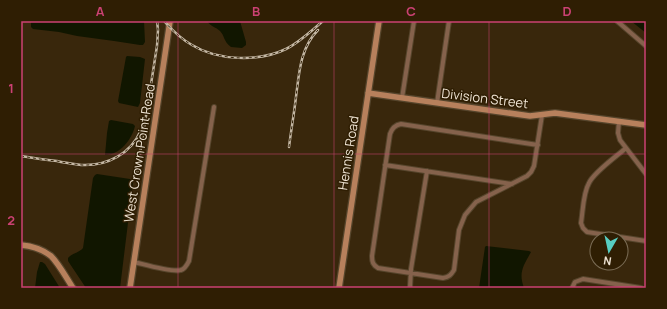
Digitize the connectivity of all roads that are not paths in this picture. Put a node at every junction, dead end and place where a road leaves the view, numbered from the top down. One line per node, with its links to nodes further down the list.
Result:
1 (170, 21): 22 (street, West Crown Point Road)
2 (380, 21): 7 (street, Hennis Road)
3 (414, 21): 8 (street)
4 (449, 21): 9 (street)
5 (617, 21): 6 (street)
6 (646, 46)
7 (368, 93): 8 (street, Division Street); 26 (street, Hennis Road)
8 (402, 98): 9 (street, Division Street)
9 (437, 103): 11 (street, Division Street)
10 (214, 107): 22 (street)
11 (542, 115): 12 (street, Division Street); 14 (street)
12 (619, 121): 13 (street, Division Street); 15 (street)
13 (646, 125)
14 (538, 145): 16 (street); 19 (street)
15 (626, 148): 18 (street); 20 (street)
16 (385, 165): 17 (street); 23 (street)
17 (426, 171): 19 (street); 23 (street)
18 (646, 174)
19 (512, 184): 23 (street)
20 (646, 241)
21 (21, 244): 24 (street)
22 (134, 262): 25 (street, West Crown Point Road)
23 (411, 274): 27 (street)
24 (73, 288)
25 (130, 288)
26 (339, 288)
27 (410, 288)
28 (572, 288): 29 (street)
29 (641, 288)

